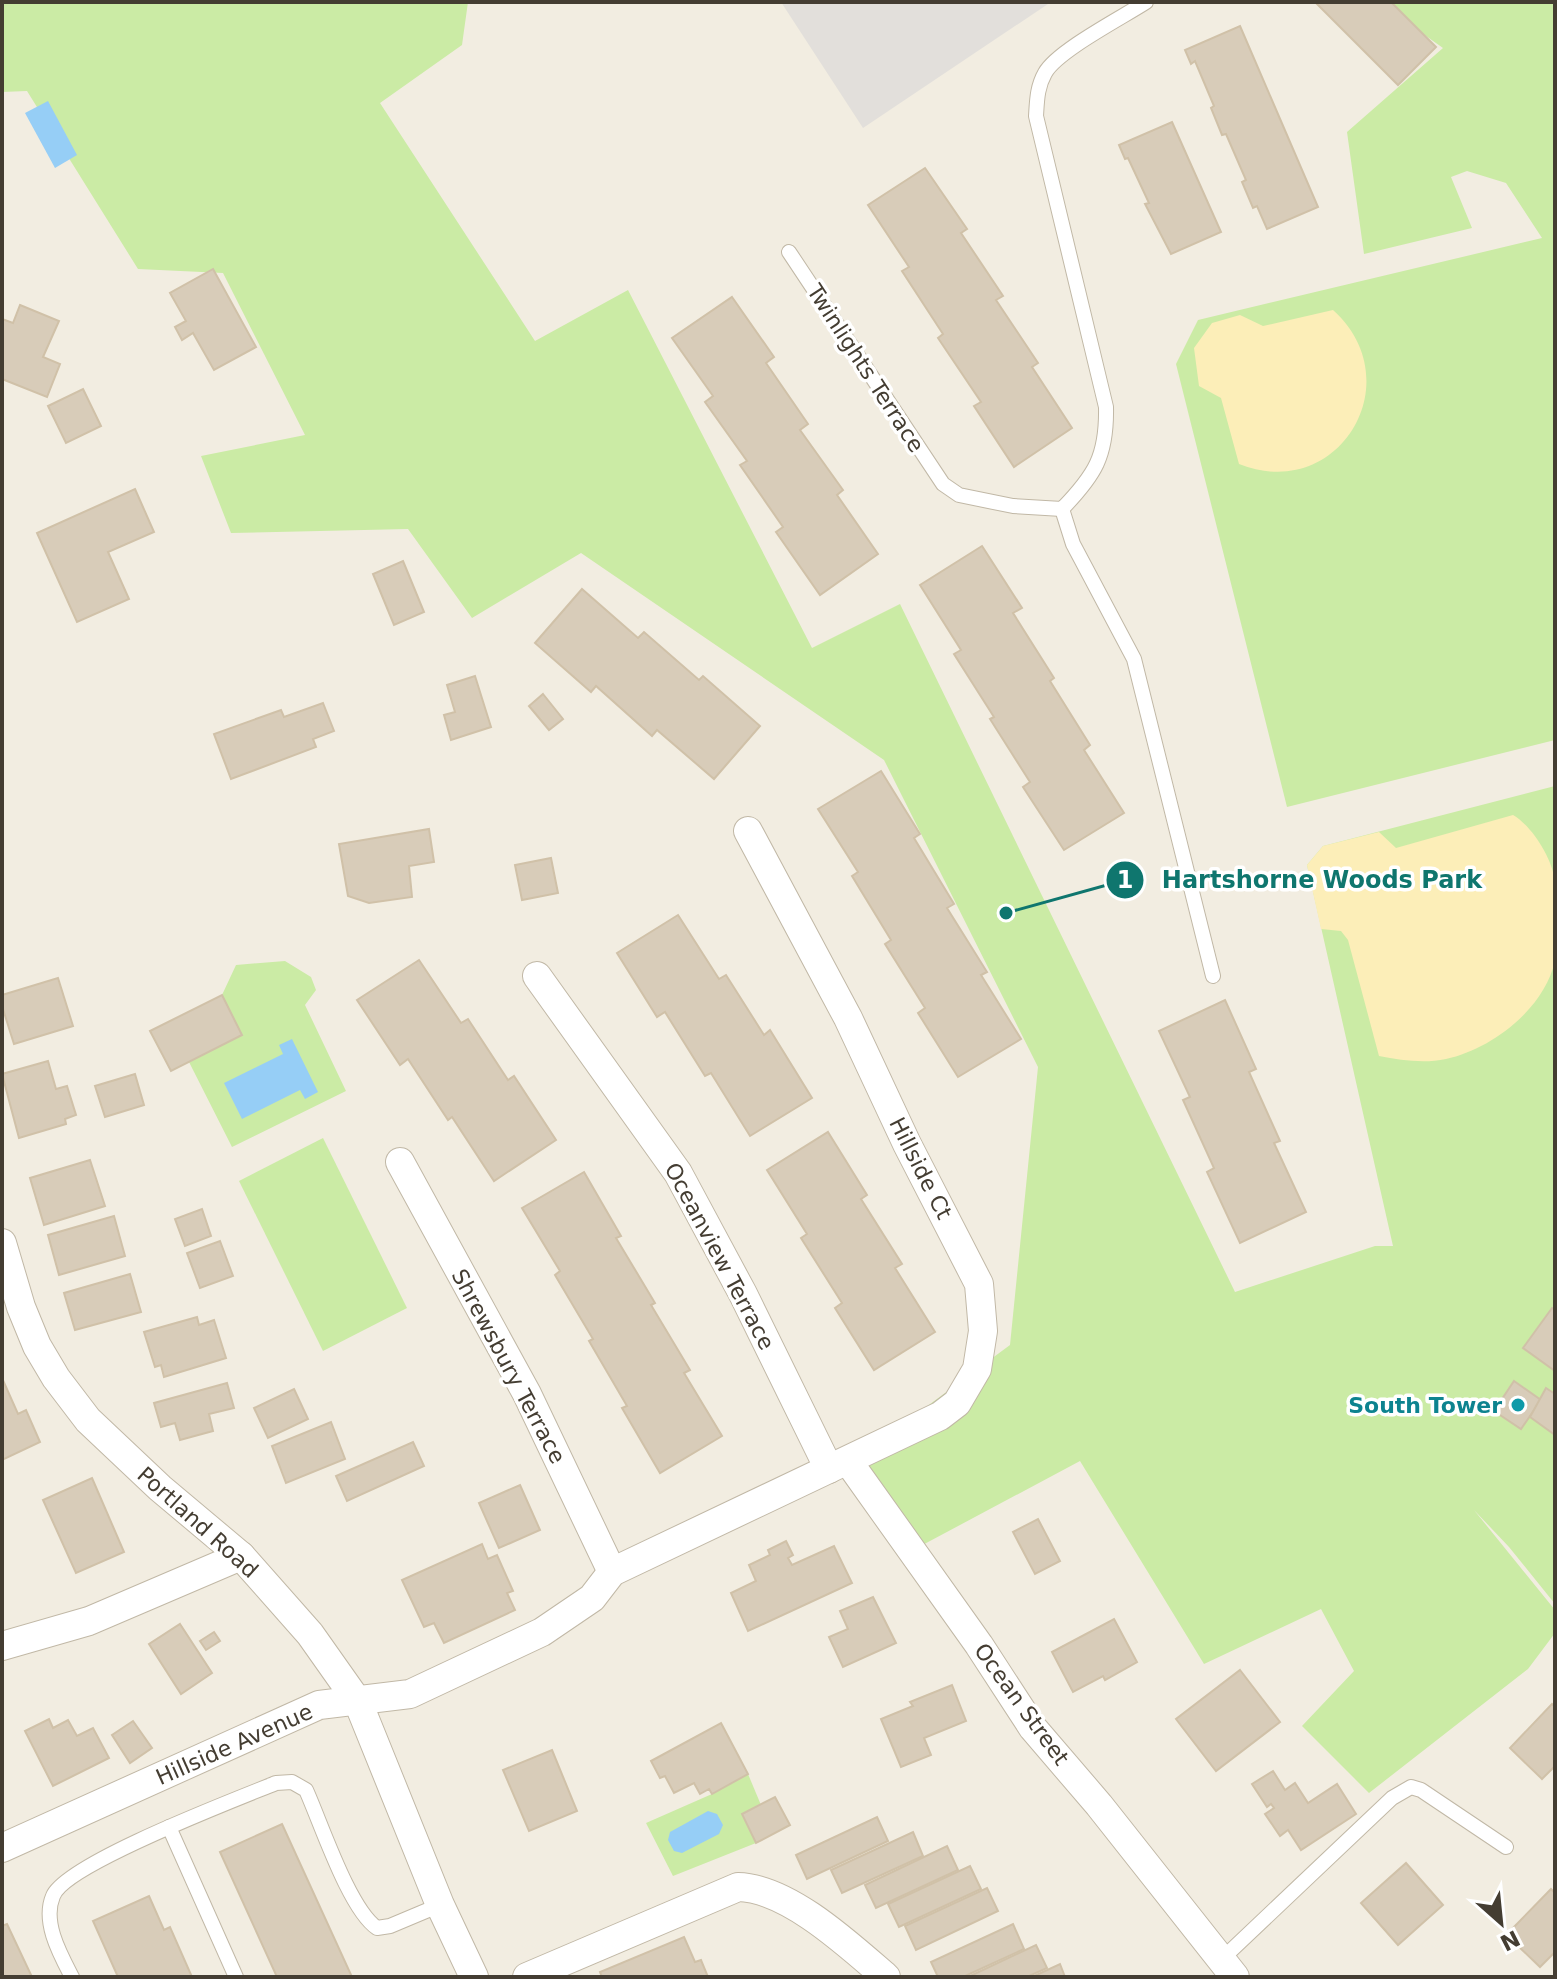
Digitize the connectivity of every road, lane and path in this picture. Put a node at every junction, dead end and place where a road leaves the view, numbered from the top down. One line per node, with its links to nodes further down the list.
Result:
1 (1146, 2): 3 (lane)
2 (789, 252): 3 (lane, Twinlights Terrace)
3 (1062, 509): 6 (lane)
4 (748, 831): 10 (street, Hillside Ct)
5 (537, 976): 10 (street, Oceanview Terrace)
6 (1213, 976)
7 (400, 1162): 12 (street, Shrewsbury Terrace)
8 (2, 1243): 9 (street, Portland Road)
9 (12, 1310): 11 (street, Portland Road)
10 (839, 1465): 12 (street, Hillside Avenue); 19 (street, Ocean Street)
11 (241, 1556): 13 (street); 14 (street, Portland Road)
12 (612, 1572): 14 (street, Hillside Avenue)
13 (2, 1646)
14 (358, 1702): 17 (street, Hillside Avenue); 18 (street, Portland Road)
15 (169, 1827): 18 (lane); 21 (lane); 22 (lane)
16 (1506, 1847): 19 (lane)
17 (2, 1848)
18 (440, 1905): 23 (street, Portland Road)
19 (1228, 1968)
20 (544, 1974): 24 (street)
21 (72, 1977)
22 (236, 1977)
23 (474, 1977)
24 (886, 1977)

